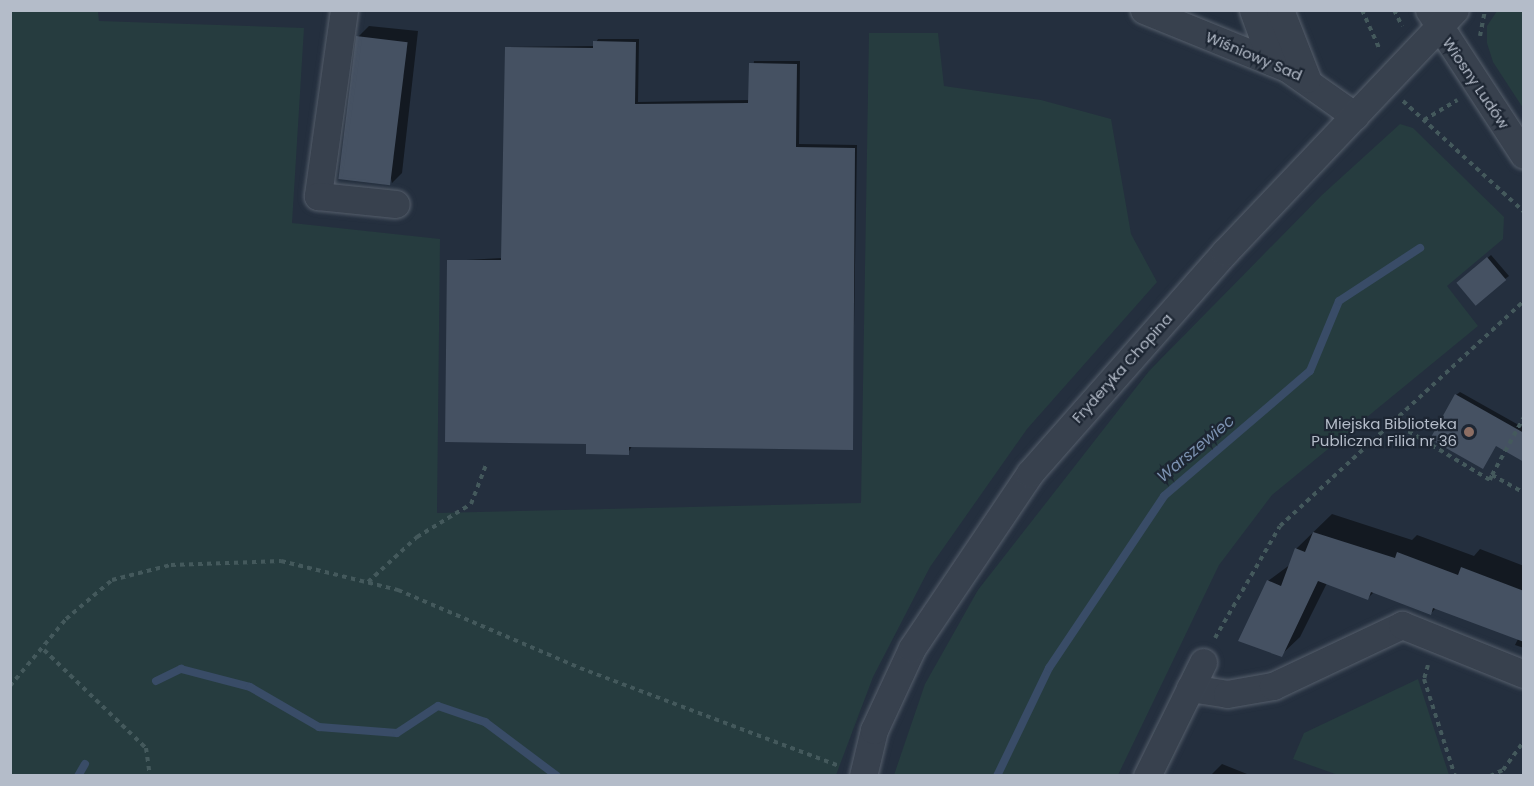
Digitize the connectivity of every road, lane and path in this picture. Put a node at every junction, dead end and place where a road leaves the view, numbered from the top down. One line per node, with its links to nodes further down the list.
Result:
1 (344, 10): 15 (street)
2 (1144, 10): 8 (street, Wiśniowy Sad)
3 (1253, 10): 8 (street)
4 (1280, 10): 10 (street)
5 (1362, 10): 7 (path)
6 (1441, 16): 9 (street, Fryderyka Chopina); 11 (street, Wiosny Ludów)
7 (1380, 50)
8 (1272, 62): 10 (street, Wiśniowy Sad)
9 (1392, 77): 12 (street, Fryderyka Chopina); 13 (path)
10 (1307, 79): 12 (street, Wiśniowy Sad)
11 (1478, 87): 13 (path); 14 (street, Wiosny Ludów)
12 (1355, 116): 31 (street, Fryderyka Chopina)
13 (1424, 120): 16 (path)
14 (1524, 156)
15 (396, 204)
16 (1524, 212)
17 (1524, 301): 19 (path)
18 (1524, 417): 21 (path)
19 (1393, 422): 21 (path); 26 (path)
20 (486, 465): 23 (path)
21 (1492, 475): 22 (path)
22 (1524, 493)
23 (367, 582): 25 (path); 31 (path)
24 (1437, 639): 27 (street); 29 (street); 34 (path)
25 (44, 650): 28 (path); 32 (path)
26 (1203, 662): 29 (street)
27 (1524, 674)
28 (10, 686)
29 (1190, 688): 33 (street)
30 (1524, 741): 35 (path)
31 (863, 775)
32 (150, 776)
33 (1147, 776)
34 (1455, 776)
35 (1490, 776)

